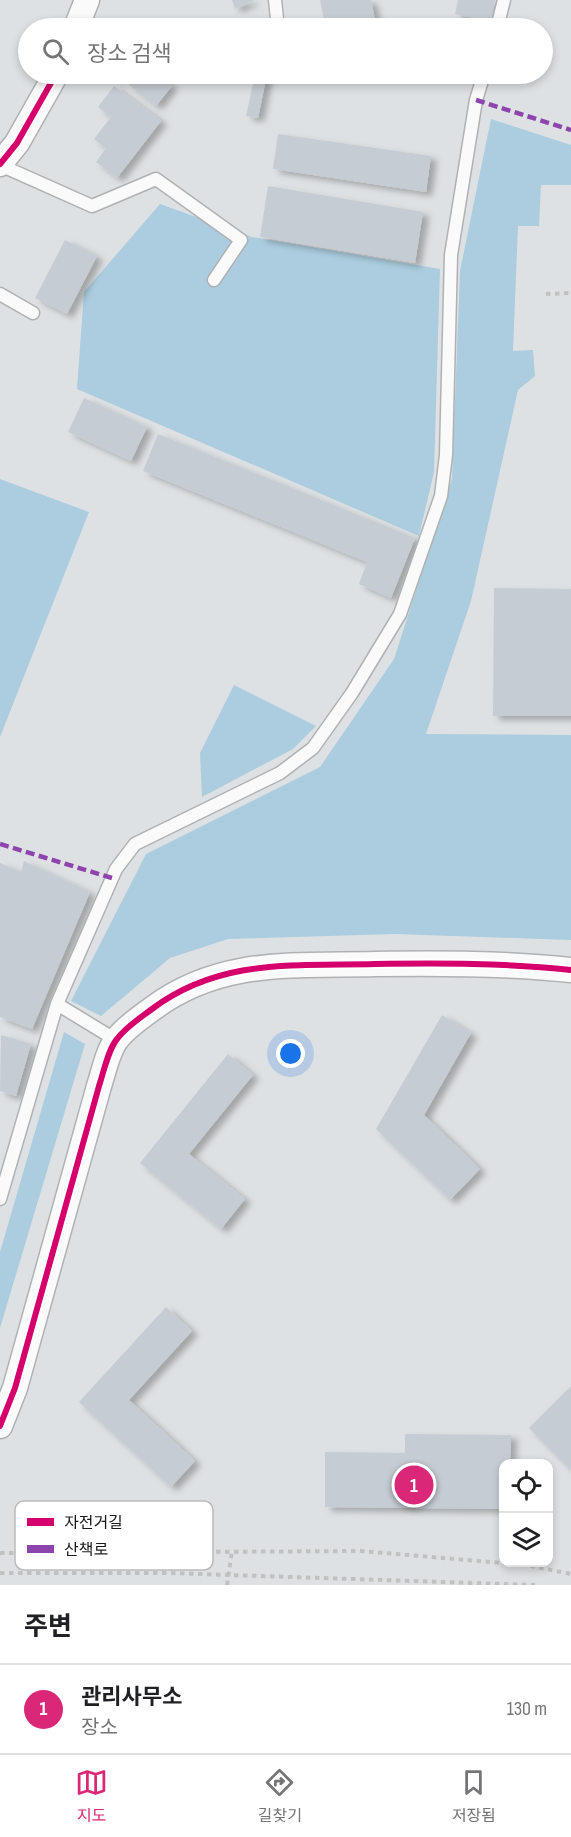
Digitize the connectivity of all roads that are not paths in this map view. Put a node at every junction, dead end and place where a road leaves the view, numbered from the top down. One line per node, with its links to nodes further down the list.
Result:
1 (87, 0): 4 (street)
2 (275, 0): 5 (lane)
3 (504, 0): 6 (lane)
4 (80, 18)
5 (277, 18)
6 (500, 18)
7 (50, 84): 9 (street)
8 (481, 84): 14 (lane)
9 (0, 164): 10 (lane)
10 (214, 280)
11 (0, 294): 12 (lane)
12 (33, 313)
13 (571, 970): 15 (street)
14 (57, 1004): 15 (lane); 16 (lane)
15 (116, 1040): 17 (street)
16 (0, 1199)
17 (0, 1426)

